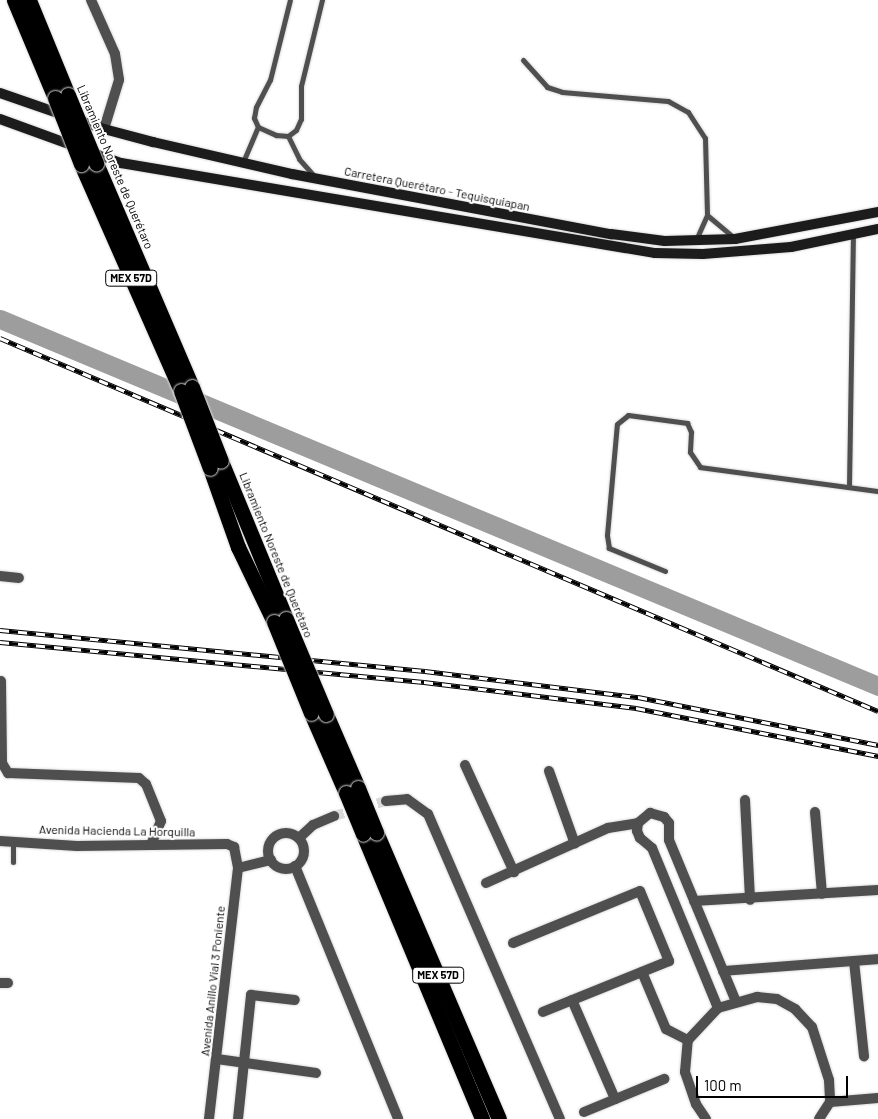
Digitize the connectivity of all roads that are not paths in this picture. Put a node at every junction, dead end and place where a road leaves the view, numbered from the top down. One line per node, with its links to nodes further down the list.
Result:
1 (14, 0): 8 (highway, Libramiento Noreste de Querétaro / MEX 57D)
2 (29, 0): 8 (highway, Libramiento Noreste de Querétaro / MEX 57D)
3 (91, 0): 11 (street)
4 (290, 0): 10 (lane)
5 (322, 0): 12 (lane)
6 (523, 60): 16 (lane)
7 (0, 93): 11 (main road, Carretera Querétaro - Tequisquiapan)
8 (62, 96): 21 (highway, Libramiento Noreste de Querétaro / MEX 57D, bridge); 21 (highway, Libramiento Noreste de Querétaro / MEX 57D, bridge)
9 (0, 119): 18 (main road, Carretera Querétaro - Tequisquiapan)
10 (258, 127): 12 (lane); 13 (lane)
11 (104, 129): 13 (main road, Carretera Querétaro - Tequisquiapan)
12 (288, 136): 14 (lane)
13 (243, 163): 14 (main road, Carretera Querétaro - Tequisquiapan)
14 (317, 179): 20 (main road, Carretera Querétaro - Tequisquiapan)
15 (878, 212): 19 (main road, Carretera Querétaro - Tequisquiapan)
16 (707, 215): 19 (lane); 20 (lane)
17 (878, 230): 18 (main road, Carretera Querétaro - Tequisquiapan)
18 (853, 236): 22 (lane)
19 (735, 239): 20 (main road, Carretera Querétaro - Tequisquiapan)
20 (695, 242)
21 (187, 389): 35 (highway, Libramiento Noreste de Querétaro / MEX 57D, bridge)
22 (850, 487): 23 (lane); 24 (lane)
23 (878, 491)
24 (666, 571)
25 (0, 576): 26 (street)
26 (19, 578)
27 (1, 681): 41 (street)
28 (465, 766): 48 (street)
29 (548, 771): 40 (street)
30 (386, 800): 79 (street)
31 (745, 800): 52 (street)
32 (815, 812): 51 (street)
33 (334, 816): 36 (street)
34 (638, 823): 37 (street); 40 (street); 43 (street)
35 (370, 833): 77 (highway, Libramiento Noreste de Querétaro / MEX 57D); 78 (highway, Libramiento Noreste de Querétaro / MEX 57D)
36 (299, 838): 44 (street); 46 (street)
37 (669, 840): 43 (street); 53 (street)
38 (0, 841): 39 (street, Avenida Hacienda La Horquilla)
39 (13, 842): 41 (street, Avenida Hacienda La Horquilla); 45 (lane)
40 (575, 844): 48 (street)
41 (150, 845): 42 (street, Avenida Hacienda La Horquilla)
42 (234, 847): 47 (street, Avenida Anillo Vial 3 Poniente)
43 (652, 848): 62 (street)
44 (271, 860): 46 (street); 47 (street)
45 (13, 862)
46 (295, 866): 76 (street)
47 (238, 868): 66 (street, Avenida Anillo Vial 3 Poniente)
48 (514, 872): 49 (street)
49 (486, 883)
50 (878, 890): 51 (street)
51 (822, 894): 52 (street)
52 (750, 900): 53 (street)
53 (694, 901): 57 (street)
54 (513, 943): 58 (street)
55 (878, 959): 56 (street)
56 (854, 961): 57 (street); 65 (street)
57 (723, 971): 61 (street)
58 (642, 972): 60 (street); 64 (street)
59 (295, 1000): 67 (street)
60 (572, 1000): 63 (street); 71 (street)
61 (736, 1002): 62 (street); 72 (street)
62 (718, 1008): 64 (street)
63 (543, 1012)
64 (688, 1040): 80 (street)
65 (864, 1056)
66 (217, 1060): 67 (street); 74 (street, Avenida Anillo Vial 3 Poniente)
67 (244, 1063): 68 (street); 75 (street)
68 (316, 1073)
69 (664, 1079): 71 (street)
70 (878, 1098): 72 (street)
71 (615, 1099): 73 (street)
72 (830, 1102): 81 (street)
73 (584, 1112)
74 (209, 1119)
75 (238, 1119)
76 (398, 1119)
77 (482, 1119)
78 (499, 1119)
79 (560, 1119)
80 (706, 1119)
81 (819, 1119)

